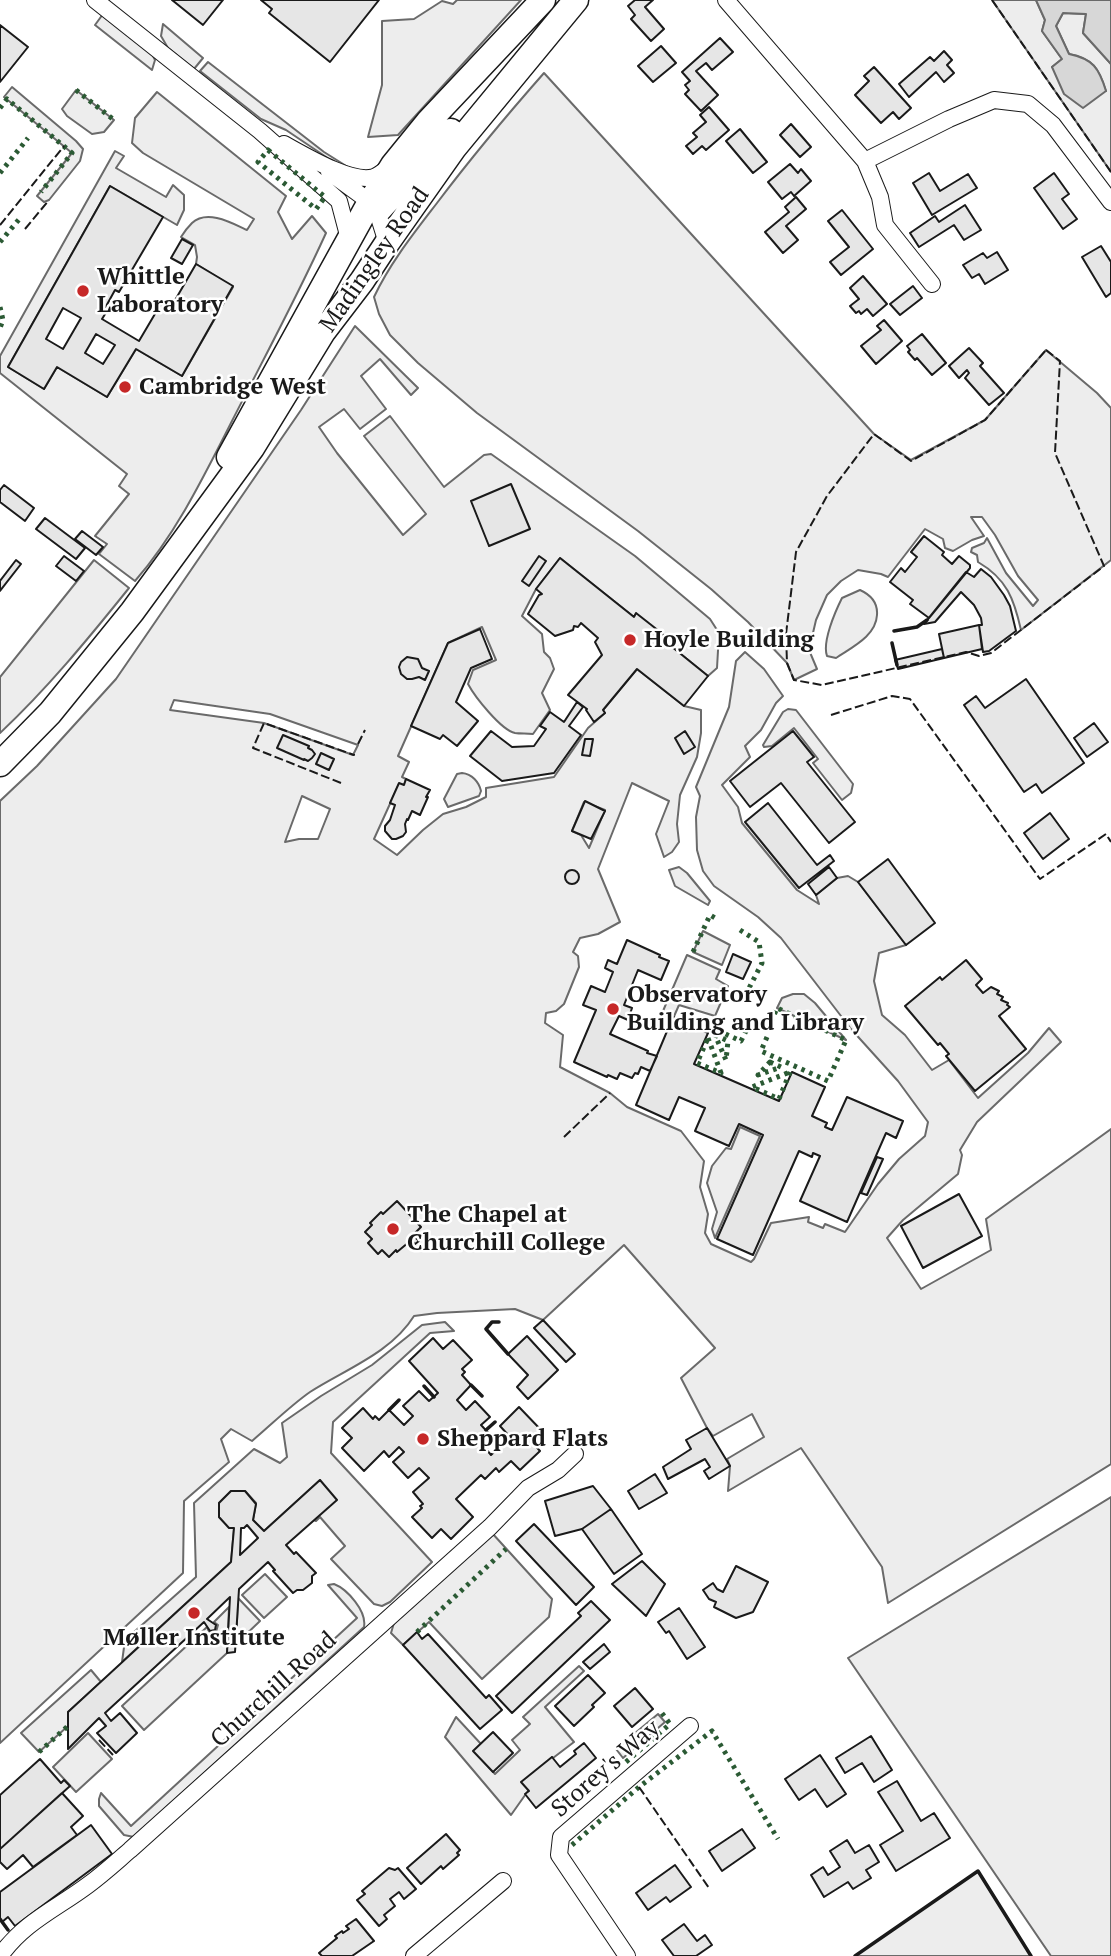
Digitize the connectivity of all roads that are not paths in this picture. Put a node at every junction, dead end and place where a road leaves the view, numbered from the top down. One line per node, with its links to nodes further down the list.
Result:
1 (95, 0): 5 (street)
2 (543, 0): 8 (main road, Madingley Road)
3 (726, 0): 7 (street)
4 (574, 2): 11 (main road); 13 (main road, Madingley Road)
5 (260, 131): 6 (street); 9 (street)
6 (309, 157): 8 (street); 11 (street)
7 (865, 161): 10 (street); 14 (street)
8 (393, 165): 11 (main road, Madingley Road)
9 (339, 201): 11 (street); 12 (street)
10 (1111, 202)
11 (371, 207): 12 (main road, Madingley Road); 13 (street)
12 (349, 239): 15 (main road, Madingley Road)
13 (387, 243): 15 (main road, Madingley Road)
14 (932, 284)
15 (190, 532): 16 (main road, Madingley Road)
16 (0, 764)
17 (575, 1454): 20 (street, Churchill Road)
18 (690, 1726): 22 (street, Storey's Way)
19 (503, 1881): 21 (street)
20 (0, 1956)
21 (414, 1956)
22 (626, 1956)

